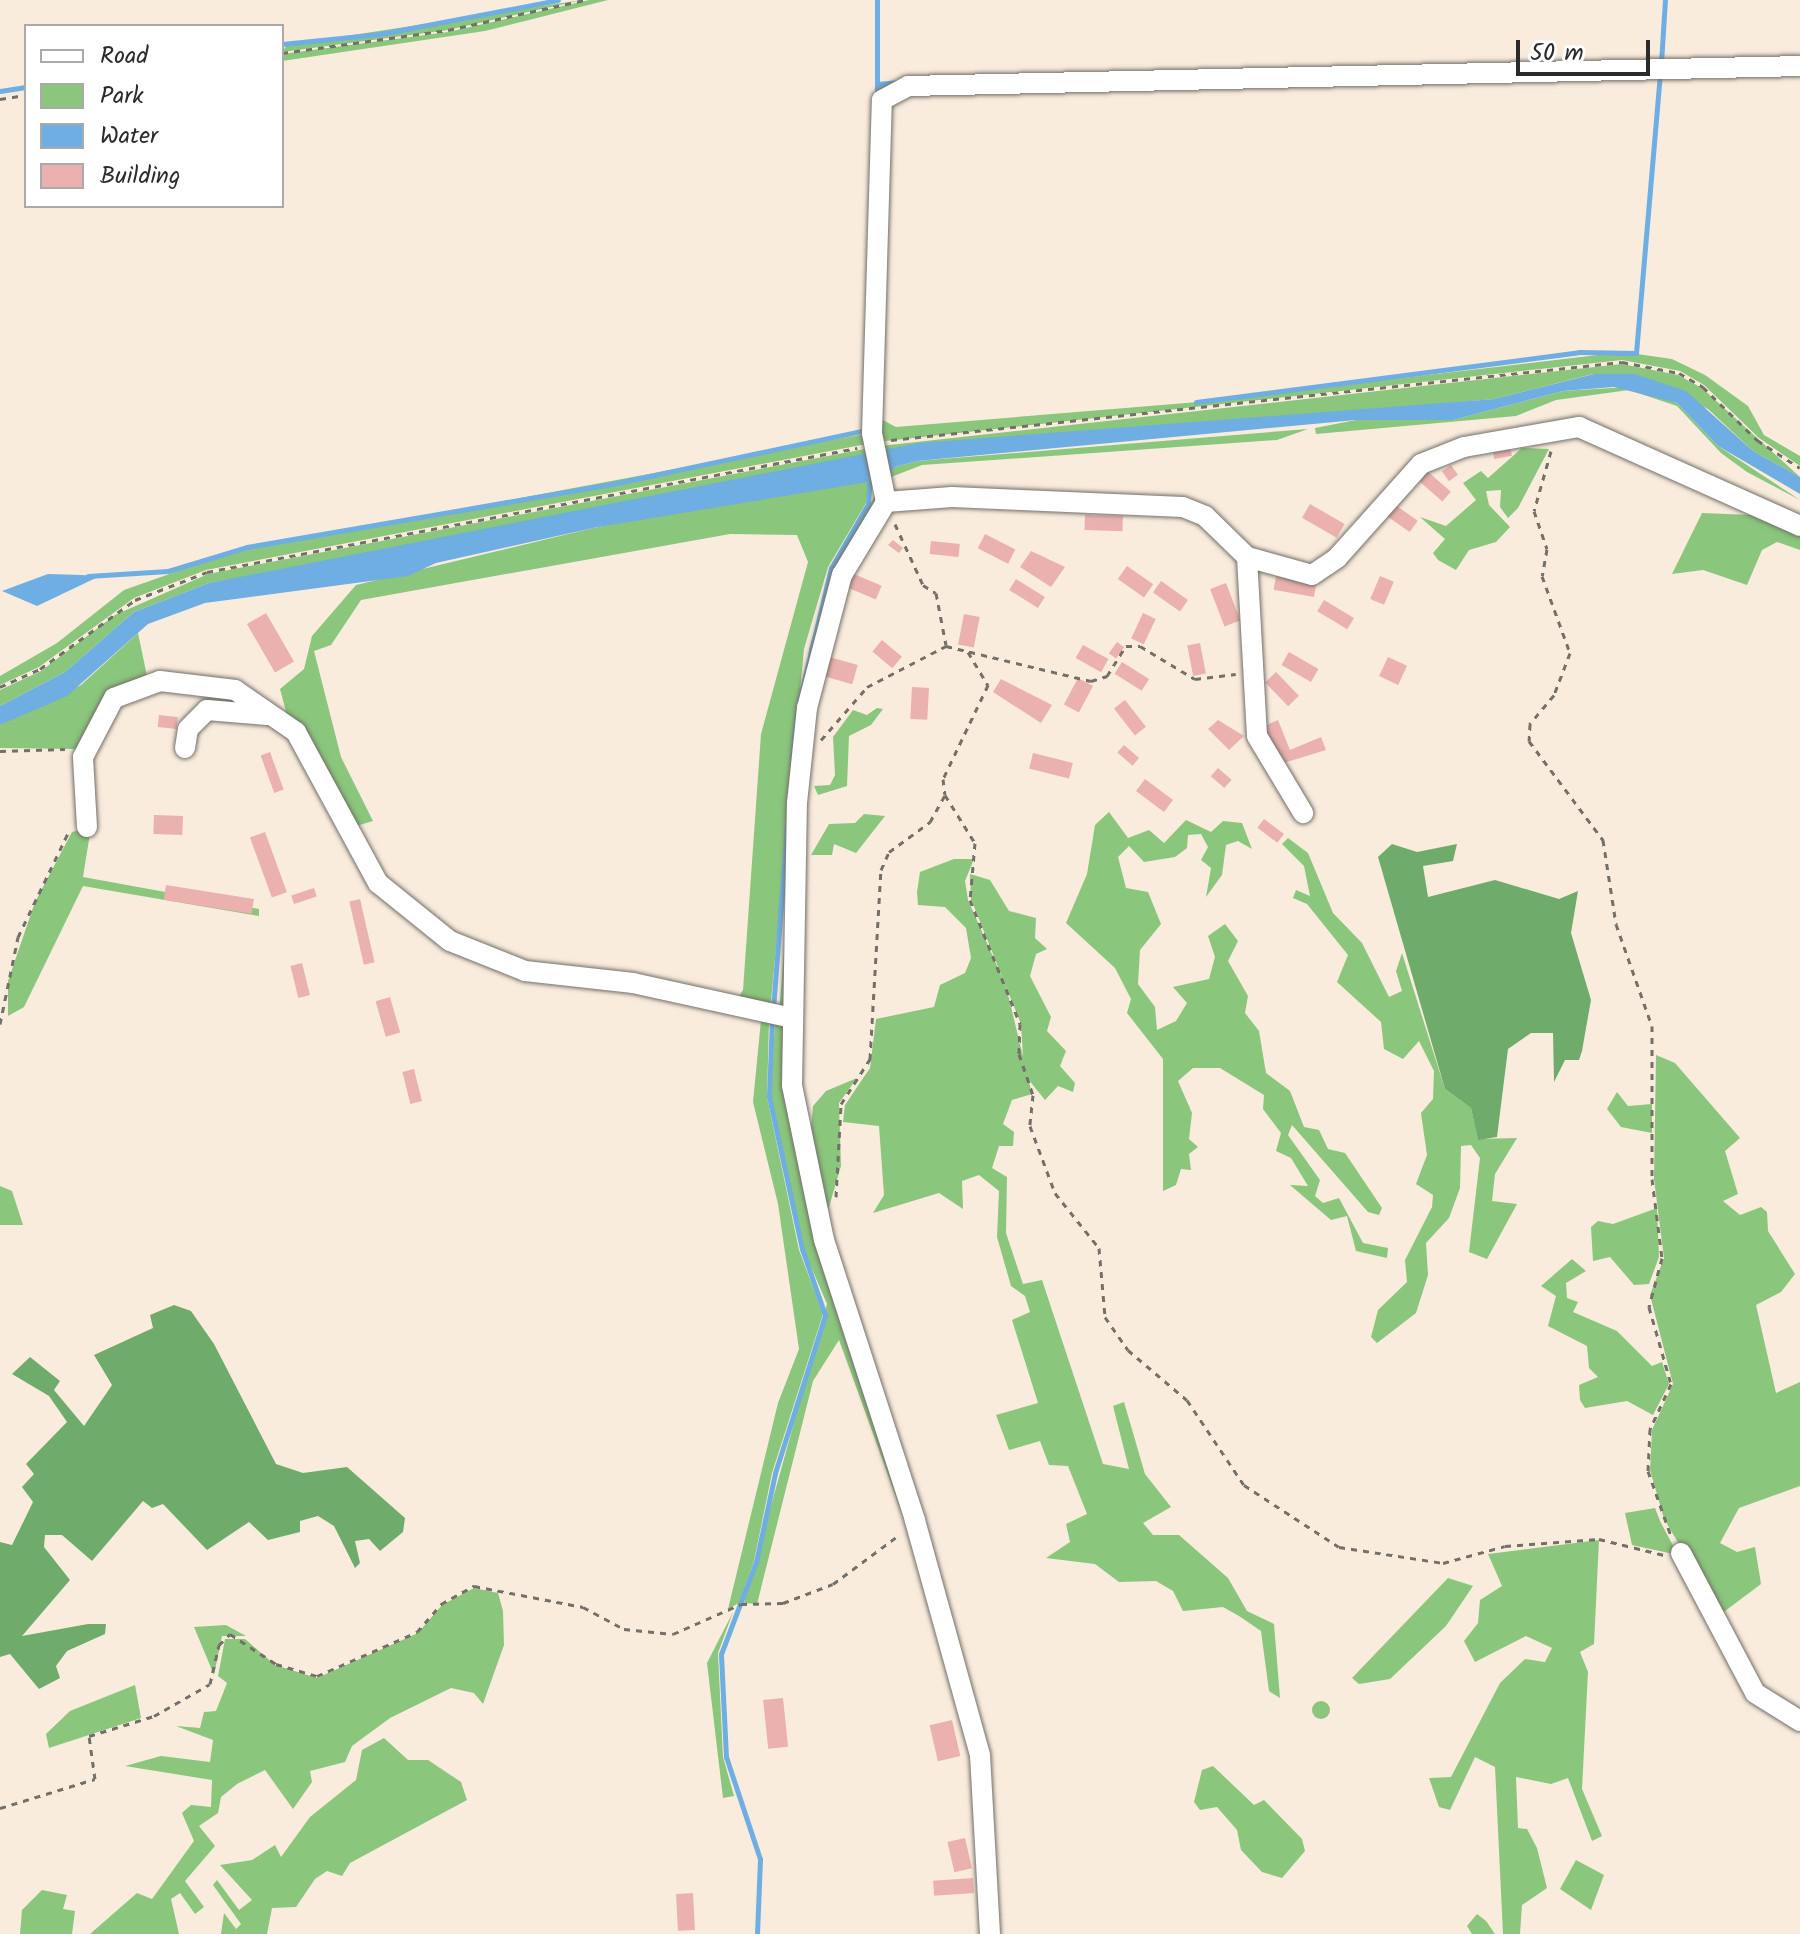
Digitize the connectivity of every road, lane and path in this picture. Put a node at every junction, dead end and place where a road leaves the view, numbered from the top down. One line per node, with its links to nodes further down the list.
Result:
1 (585, 0): 2 (path)
2 (284, 53)
3 (1800, 66): 6 (street)
4 (24, 95): 5 (path)
5 (0, 99)
6 (875, 445): 8 (path); 9 (street); 15 (path)
7 (1546, 445): 28 (path)
8 (1800, 468)
9 (885, 493): 11 (street); 12 (path); 17 (street)
10 (1800, 526): 11 (street)
11 (1247, 557): 14 (street)
12 (946, 646): 13 (path); 17 (path)
13 (968, 652): 14 (path); 21 (path)
14 (1252, 670): 22 (street)
15 (0, 687)
16 (273, 717): 18 (street); 20 (street); 24 (street)
17 (801, 742): 24 (street)
18 (185, 748)
19 (0, 751): 20 (path)
20 (83, 757): 23 (street)
21 (945, 795): 26 (path); 28 (path)
22 (1303, 813)
23 (87, 827): 25 (path)
24 (780, 1017): 27 (street)
25 (0, 1024)
26 (832, 1209)
27 (918, 1533): 30 (path); 31 (street)
28 (1685, 1560): 29 (street)
29 (1800, 1721)
30 (0, 1808)
31 (990, 1934)

